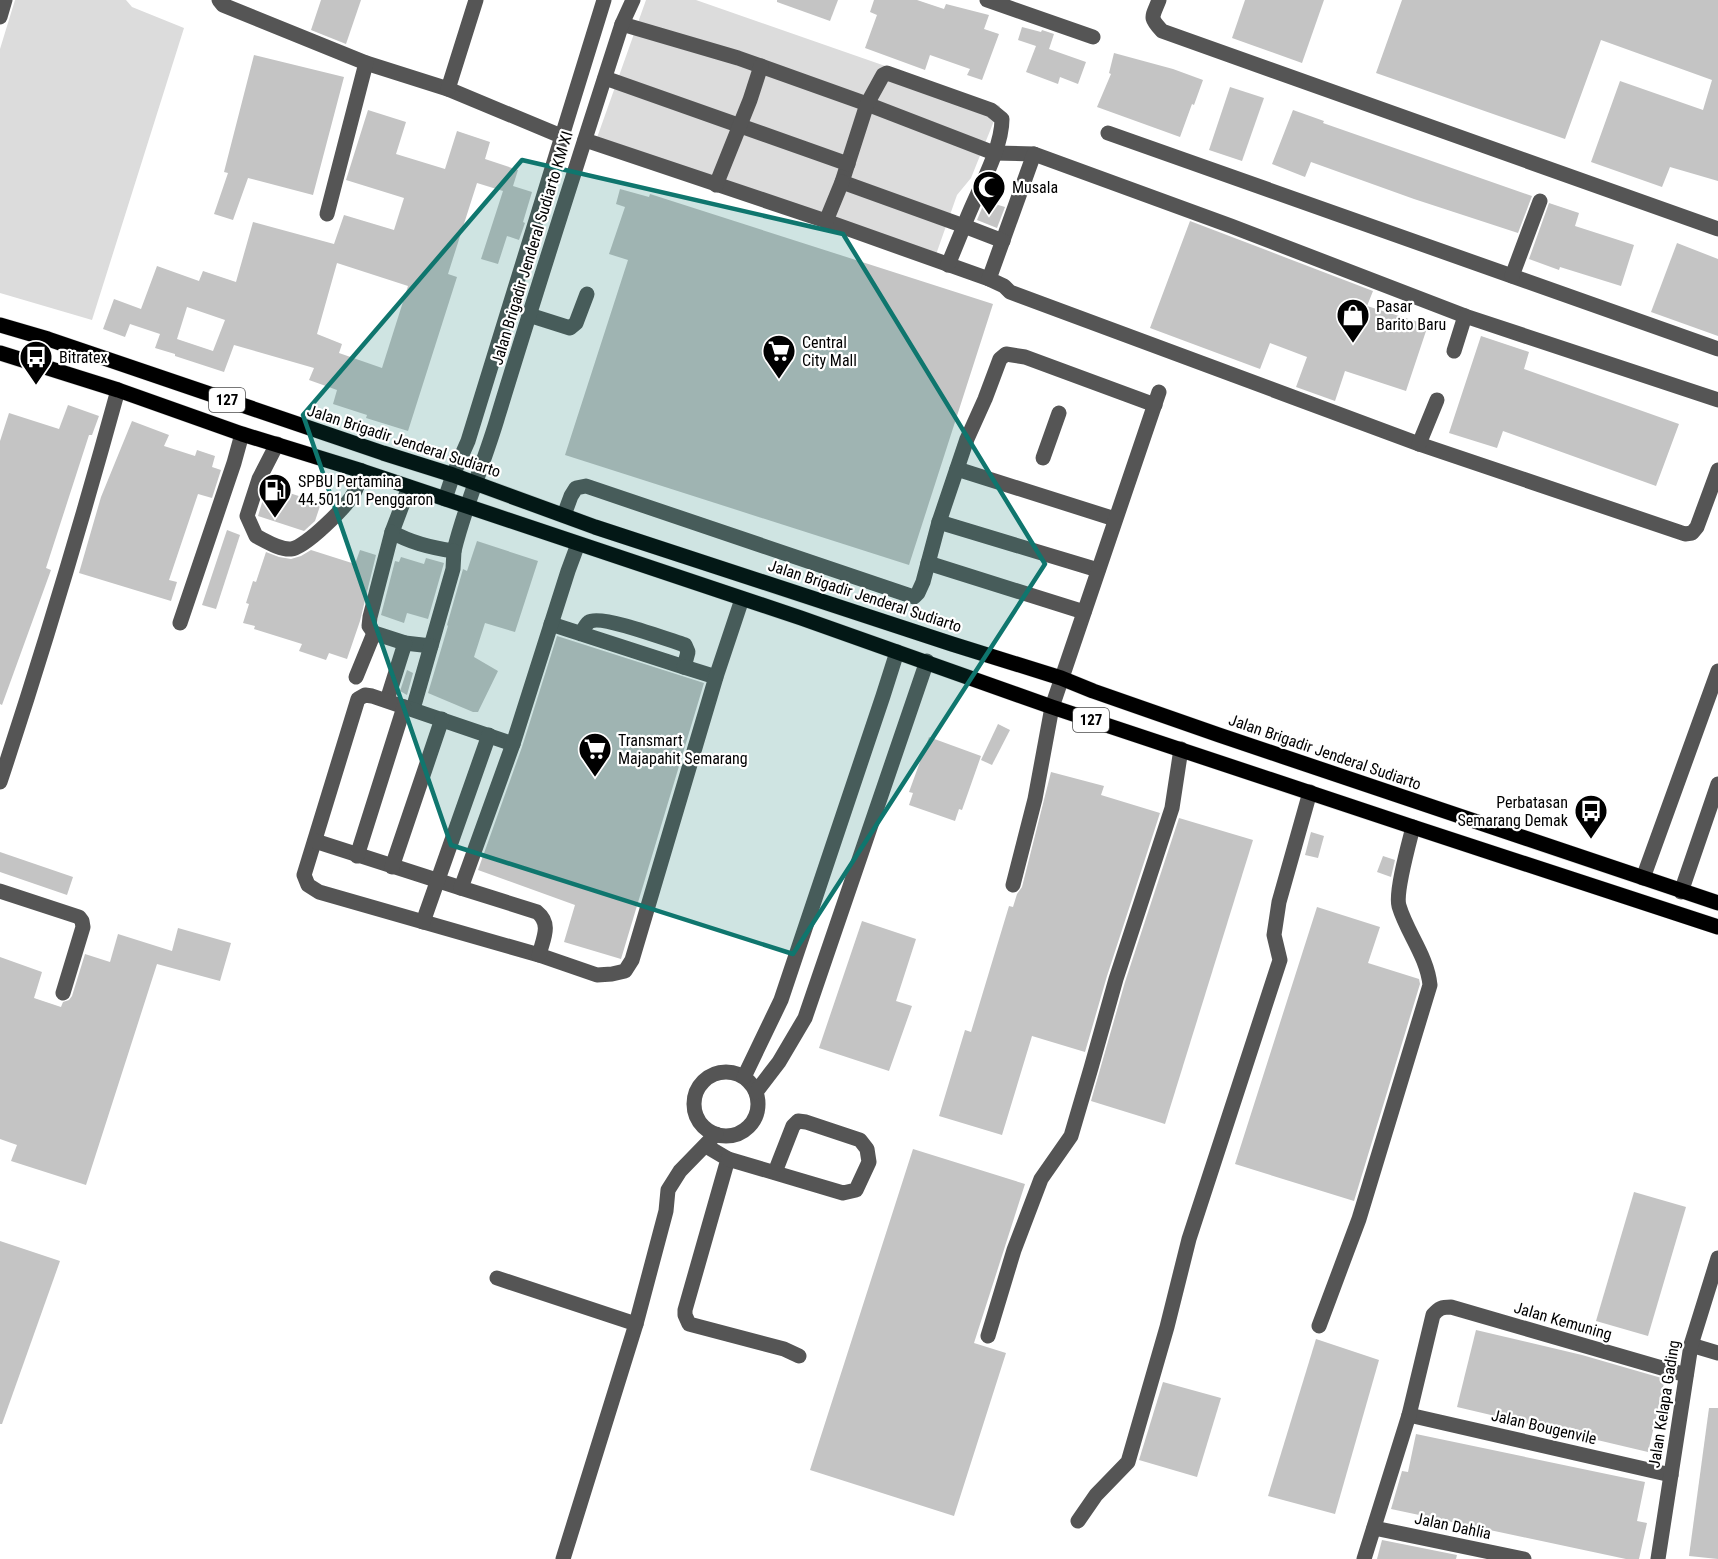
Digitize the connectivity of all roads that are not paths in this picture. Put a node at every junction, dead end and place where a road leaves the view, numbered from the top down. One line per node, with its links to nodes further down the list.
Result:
1 (5, 0): 8 (street)
2 (219, 0): 11 (street)
3 (476, 0): 14 (street)
4 (604, 0): 18 (street, Jalan Brigadir Jenderal Sudiarto KM XI)
5 (633, 0): 9 (street, Jalan Brigadir Jenderal Sudiarto KM XI)
6 (987, 0): 10 (street)
7 (1159, 0): 29 (street)
8 (0, 17)
9 (622, 24): 12 (street); 13 (street, Jalan Brigadir Jenderal Sudiarto KM XI)
10 (1093, 37)
11 (366, 63): 14 (street); 26 (street)
12 (761, 66): 15 (street); 16 (street)
13 (605, 78): 16 (street); 19 (street, Jalan Brigadir Jenderal Sudiarto KM XI)
14 (448, 89): 18 (street)
15 (867, 104): 20 (street); 20 (street); 22 (street)
16 (739, 127): 22 (street); 24 (street)
17 (1108, 133): 32 (street)
18 (561, 136): 52 (street, Jalan Brigadir Jenderal Sudiarto KM XI)
19 (585, 140): 24 (street); 35 (street, Jalan Brigadir Jenderal Sudiarto KM XI)
20 (994, 153): 21 (street); 28 (street)
21 (1034, 154): 30 (street); 36 (street)
22 (848, 164): 23 (street)
23 (842, 182): 27 (street); 28 (street)
24 (716, 185): 27 (street)
25 (1540, 201): 32 (street)
26 (327, 214)
27 (826, 221): 31 (street)
28 (964, 226): 30 (street); 31 (street)
29 (1718, 229)
30 (1003, 240): 33 (street)
31 (948, 265): 33 (street)
32 (1512, 276): 38 (street)
33 (989, 279): 47 (street)
34 (587, 294): 35 (street)
35 (529, 315): 53 (street, Jalan Brigadir Jenderal Sudiarto KM XI)
36 (1465, 316): 39 (street); 43 (street)
37 (0, 325): 52 (main road, Jalan Brigadir Jenderal Sudiarto / 127)
38 (1718, 349)
39 (1454, 351)
40 (0, 353): 41 (main road, 127)
41 (118, 390): 45 (main road, 127); 85 (street)
42 (1437, 400): 47 (street)
43 (1718, 400)
44 (1059, 413): 48 (street)
45 (242, 434): 46 (main road, 127); 67 (street)
46 (277, 444): 51 (main road, 127); 51 (street)
47 (1419, 444): 50 (street)
48 (1043, 458)
49 (957, 469): 58 (street); 58 (street); 59 (street)
50 (1718, 470)
51 (362, 471): 54 (main road, 127)
52 (453, 475): 53 (main road, Jalan Brigadir Jenderal Sudiarto / 127); 55 (street, Jalan Brigadir Jenderal Sudiarto KM XI)
53 (475, 483): 56 (street, Jalan Brigadir Jenderal Sudiarto KM XI); 57 (main road, Jalan Brigadir Jenderal Sudiarto / 127)
54 (408, 487): 55 (main road, 127); 60 (street)
55 (445, 500): 56 (main road, 127)
56 (466, 507): 61 (main road, 127); 62 (street, Jalan Brigadir Jenderal Sudiarto KM XI)
57 (564, 515): 63 (street); 77 (main road, Jalan Brigadir Jenderal Sudiarto / 127)
58 (1115, 519): 64 (street)
59 (939, 522): 63 (street); 64 (street)
60 (392, 532): 62 (street); 69 (street)
61 (578, 544): 65 (main road, 127); 68 (street)
62 (454, 551): 71 (street, Jalan Brigadir Jenderal Sudiarto KM XI)
63 (928, 563): 66 (street)
64 (1098, 570): 66 (street)
65 (742, 599): 72 (main road, 127); 76 (street)
66 (1084, 612): 77 (street)
67 (180, 623)
68 (551, 624): 76 (street); 83 (street)
69 (374, 633): 70 (street); 75 (street)
70 (405, 643): 71 (street); 78 (street)
71 (431, 646): 79 (street, Jalan Brigadir Jenderal Sudiarto KM XI)
72 (897, 652): 73 (main road, 127); 103 (street)
73 (927, 661): 80 (main road, 127); 104 (street)
74 (1718, 671): 92 (street)
75 (356, 677)
76 (716, 677): 101 (street)
77 (1061, 678): 80 (street); 92 (main road, Jalan Brigadir Jenderal Sudiarto / 127)
78 (389, 694)
79 (410, 704): 81 (street); 89 (street); 90 (street, Jalan Brigadir Jenderal Sudiarto KM XI)
80 (1052, 706): 84 (main road, 127); 94 (street)
81 (442, 719): 82 (street); 91 (street)
82 (489, 735): 83 (street); 93 (street)
83 (513, 744): 95 (street)
84 (1181, 749): 87 (main road, 127); 112 (street)
85 (0, 782)
86 (1718, 784): 97 (street)
87 (1310, 792): 88 (main road, 127); 119 (street)
88 (1413, 827): 100 (main road, 127); 111 (street)
89 (315, 841): 90 (street); 99 (street)
90 (357, 856): 91 (street)
91 (392, 867): 93 (street)
92 (1643, 878): 97 (main road, Jalan Brigadir Jenderal Sudiarto / 127)
93 (438, 881): 95 (street); 99 (street)
94 (1013, 885)
95 (461, 888): 101 (street)
96 (0, 891): 102 (street)
97 (1681, 891): 98 (main road, Jalan Brigadir Jenderal Sudiarto / 127)
98 (1718, 903)
99 (423, 922): 101 (street)
100 (1718, 927)
101 (539, 955)
102 (63, 993)
103 (744, 1077): 104 (street); 105 (street)
104 (756, 1092): 105 (street)
105 (711, 1140): 106 (street); 110 (street)
106 (728, 1159): 107 (street); 115 (street)
107 (775, 1172): 107 (street)
108 (1718, 1258): 113 (street, Jalan Kelapa Gading)
109 (497, 1278): 110 (street)
110 (636, 1324): 121 (street)
111 (1319, 1326)
112 (988, 1336)
113 (1690, 1345): 114 (street); 116 (street, Jalan Kelapa Gading)
114 (1718, 1353)
115 (799, 1356)
116 (1686, 1375): 117 (street, Jalan Kemuning); 118 (street, Jalan Kelapa Gading)
117 (1409, 1415): 118 (street, Jalan Bougenvile); 120 (street)
118 (1671, 1475): 124 (street, Jalan Kelapa Gading)
119 (1078, 1521)
120 (1374, 1528): 122 (street); 123 (street, Jalan Dahlia)
121 (563, 1559)
122 (1364, 1559)
123 (1524, 1559)
124 (1658, 1559)

